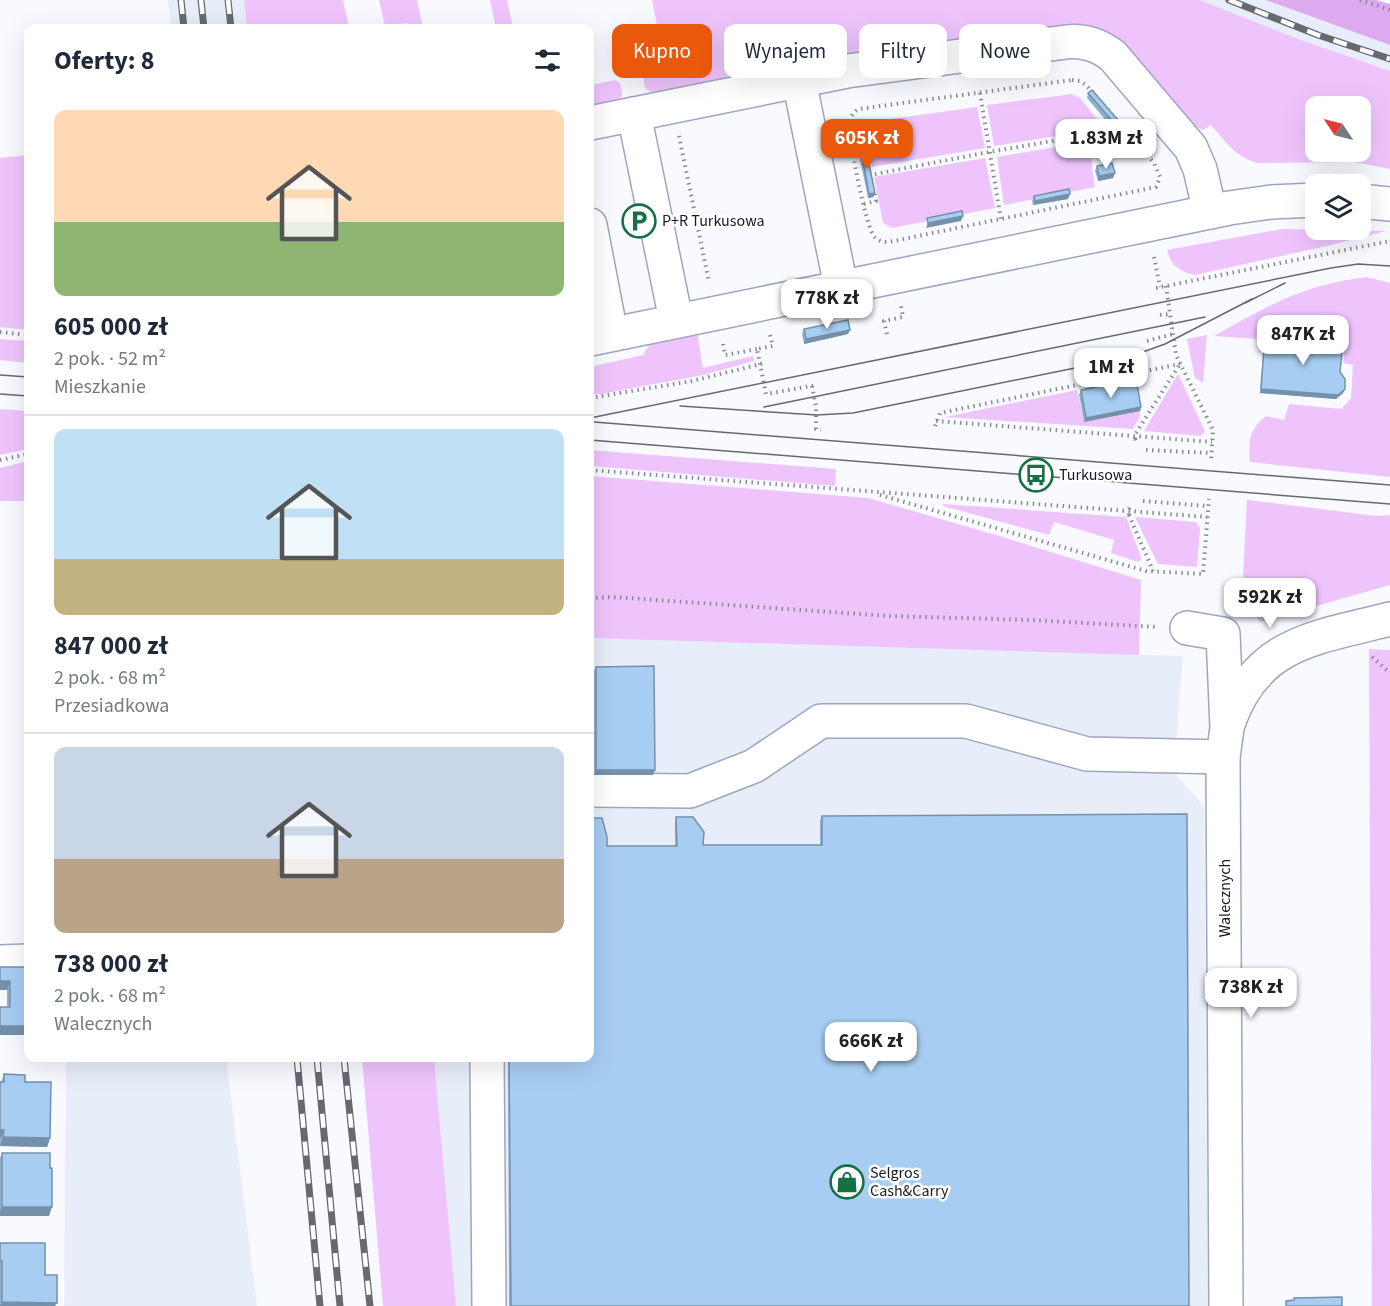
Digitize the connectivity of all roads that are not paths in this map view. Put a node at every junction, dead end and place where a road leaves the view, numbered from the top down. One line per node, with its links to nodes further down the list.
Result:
1 (799, 80): 2 (street); 7 (street); 9 (street)
2 (634, 114): 3 (street); 10 (street)
3 (594, 122)
4 (1305, 201): 7 (street)
5 (1371, 202): 6 (street)
6 (1390, 204)
7 (1210, 212): 9 (street)
8 (594, 269): 11 (street)
9 (841, 287): 10 (street)
10 (676, 320): 11 (street)
11 (600, 336)
12 (1390, 619): 14 (street)
13 (1187, 628): 14 (street, Walecznych)
14 (1225, 742): 15 (street); 20 (street, Walecznych)
15 (594, 790)
16 (24, 961): 17 (street)
17 (0, 962)
18 (487, 1062): 19 (street)
19 (489, 1306)
20 (1226, 1306)

